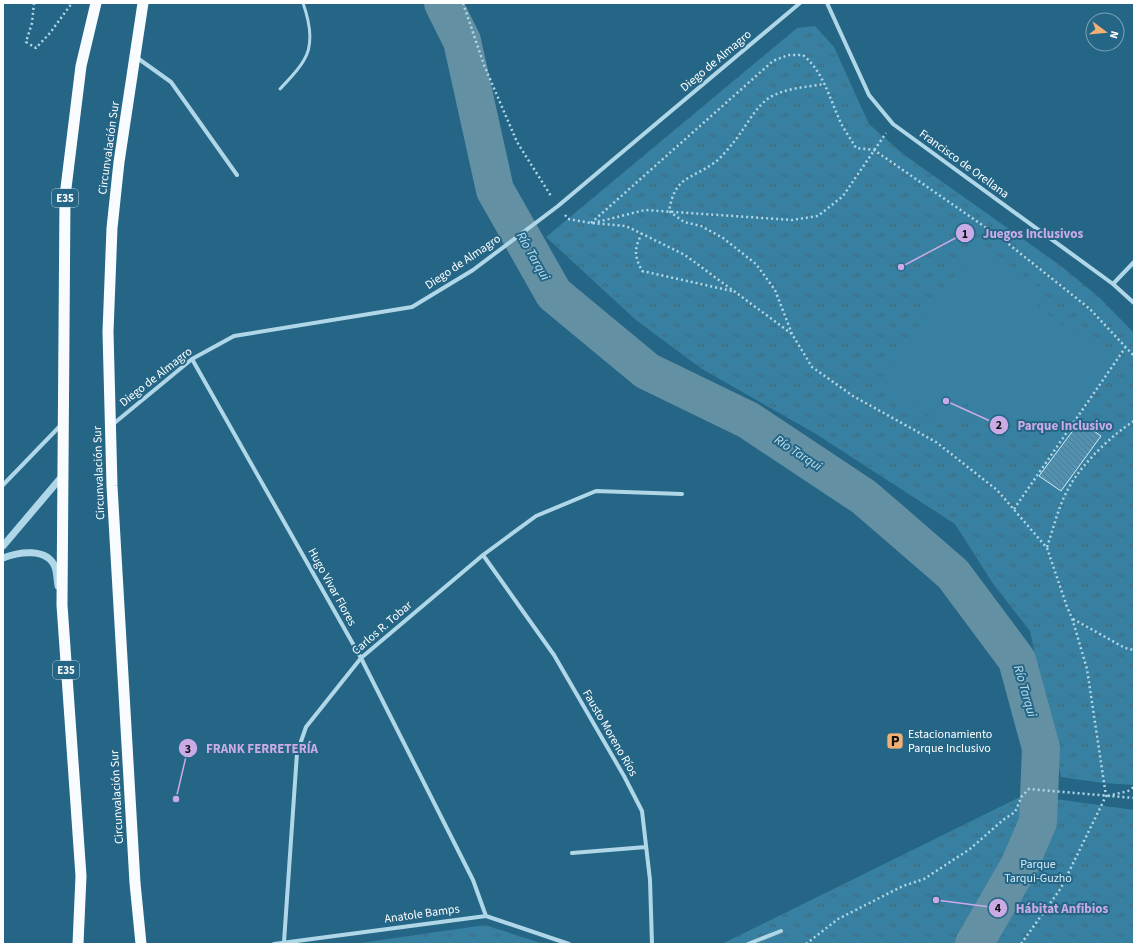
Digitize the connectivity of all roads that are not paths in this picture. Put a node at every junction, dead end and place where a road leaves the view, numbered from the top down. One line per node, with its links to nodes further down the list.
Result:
1 (96, 3): 13 (highway, E35)
2 (143, 3): 6 (highway, Circunvalación Sur)
3 (303, 3): 7 (lane)
4 (800, 3): 12 (street, Diego de Almagro)
5 (827, 3): 10 (street, Francisco de Orellana)
6 (136, 56): 8 (street); 14 (highway, Circunvalación Sur)
7 (280, 89)
8 (237, 174)
9 (1134, 262): 10 (street)
10 (1113, 284): 11 (street, Francisco de Orellana)
11 (1134, 303)
12 (192, 359): 14 (street, Diego de Almagro); 22 (street, Hugo Vivar Flores)
13 (64, 421): 15 (highway, E35); 16 (street)
14 (110, 426): 29 (highway, Circunvalación Sur)
15 (64, 473): 18 (street); 21 (highway, E35)
16 (3, 485)
17 (682, 494): 19 (street, Carlos R. Tobar)
18 (3, 546)
19 (483, 555): 22 (street, Carlos R. Tobar); 23 (street, Fausto Moreno Ríos)
20 (3, 558): 21 (street)
21 (62, 605): 28 (highway, E35)
22 (361, 658): 25 (street, Hugo Vivar Flores); 27 (street, Carlos R. Tobar)
23 (646, 847): 24 (street); 32 (street, Fausto Moreno Ríos)
24 (572, 853)
25 (486, 916): 27 (street, Anatole Bamps); 31 (street, Anatole Bamps)
26 (782, 931): 33 (street)
27 (284, 942): 30 (street, Anatole Bamps)
28 (78, 944)
29 (141, 944)
30 (274, 944)
31 (569, 944)
32 (652, 944)
33 (748, 944)

